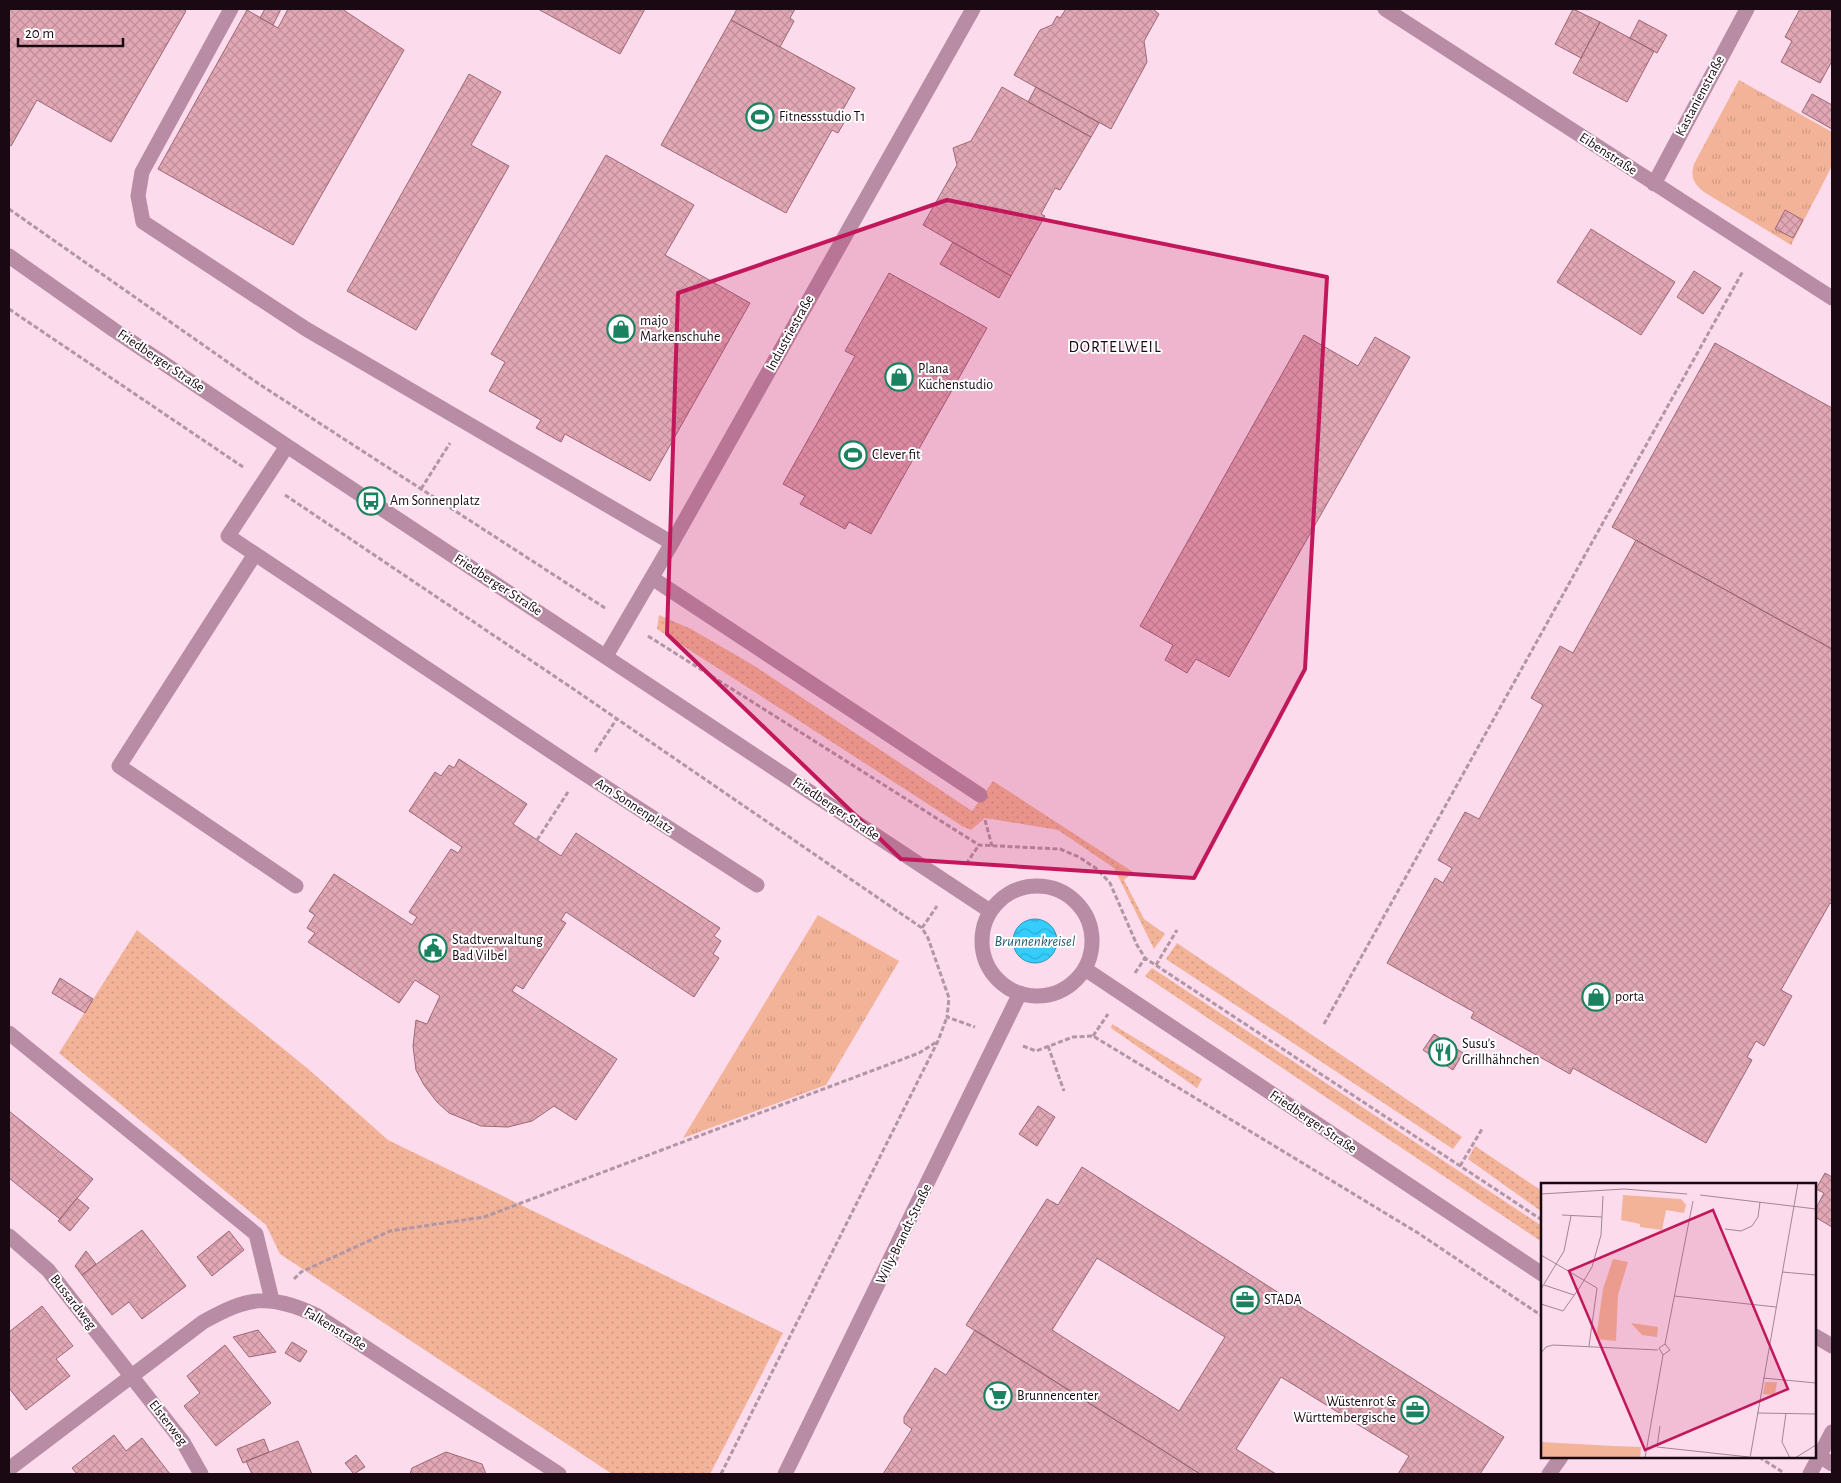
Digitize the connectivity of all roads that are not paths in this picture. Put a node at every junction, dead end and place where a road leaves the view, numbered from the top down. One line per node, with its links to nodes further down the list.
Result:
1 (231, 9): 9 (street)
2 (973, 9): 9 (street, Industriestraße)
3 (1385, 9): 5 (street, Eibenstraße)
4 (1747, 9): 5 (street, Kastanienstraße)
5 (1654, 184): 7 (street, Eibenstraße)
6 (9, 256): 8 (street, Friedberger Straße)
7 (1832, 298)
8 (287, 446): 10 (street, Am Sonnenplatz); 12 (street, Friedberger Straße)
9 (672, 543): 11 (street, Industriestraße)
10 (255, 554): 14 (street, Am Sonnenplatz); 15 (street)
11 (652, 578): 12 (street, Industriestraße); 13 (street)
12 (606, 656): 16 (street, Friedberger Straße)
13 (980, 795)
14 (757, 885)
15 (296, 886)
16 (990, 911): 17 (street); 18 (street)
17 (1085, 969): 18 (street); 21 (street, Friedberger Straße)
18 (1020, 993): 32 (street, Willy-Brandt-Straße)
19 (9, 1033): 22 (street)
20 (9, 1236): 25 (street, Bussardweg)
21 (1541, 1273)
22 (272, 1300): 25 (street, Falkenstraße); 31 (street, Falkenstraße)
23 (1816, 1337): 24 (street)
24 (1832, 1346)
25 (130, 1376): 29 (street, Falkenstraße); 30 (street, Elsterweg)
26 (1832, 1432): 28 (street)
27 (1560, 1458): 33 (street)
28 (1822, 1458): 34 (street)
29 (9, 1469)
30 (201, 1474)
31 (559, 1474)
32 (785, 1474)
33 (1549, 1474)
34 (1810, 1474)

